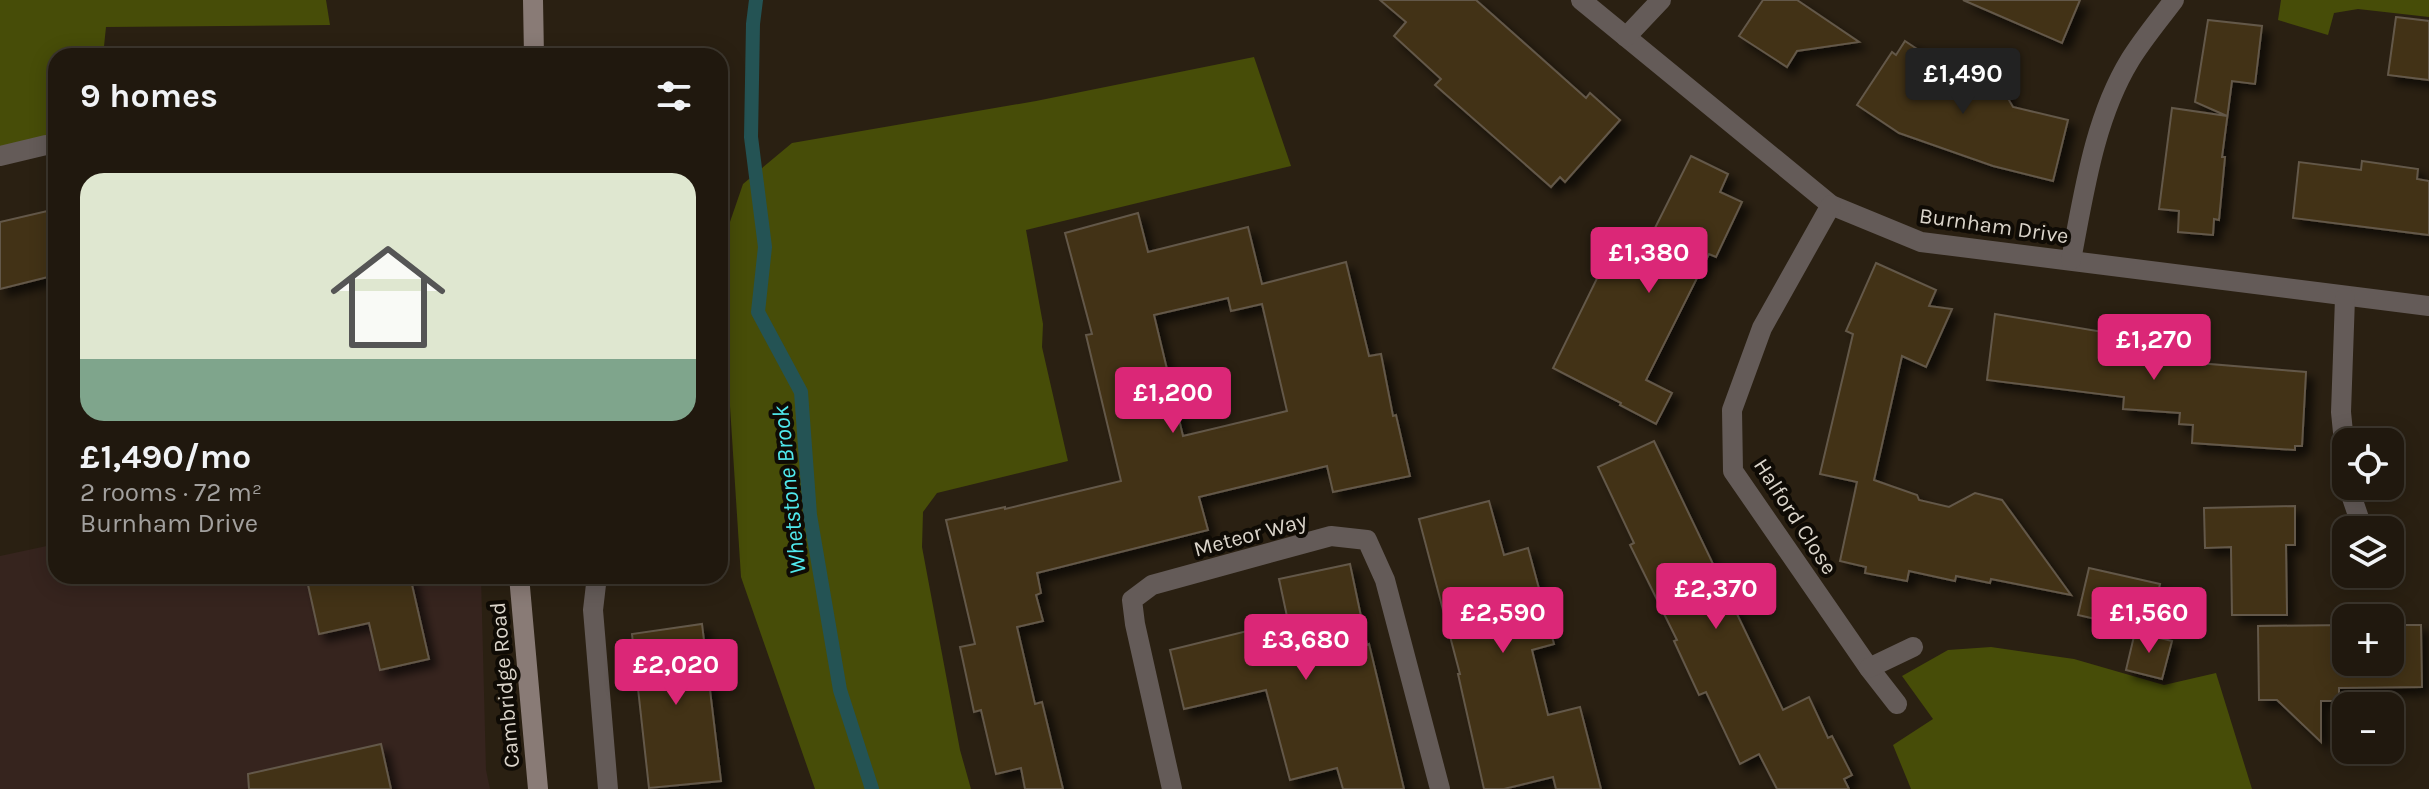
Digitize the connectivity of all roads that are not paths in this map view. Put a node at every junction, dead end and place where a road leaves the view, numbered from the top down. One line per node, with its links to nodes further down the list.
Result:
1 (533, 0): 6 (street)
2 (1581, 0): 5 (street, Burnham Drive)
3 (1661, 0): 5 (street)
4 (2174, 0): 10 (street)
5 (1626, 37): 9 (street, Burnham Drive)
6 (534, 48)
7 (48, 145): 8 (street)
8 (0, 156)
9 (1831, 205): 10 (street, Burnham Drive); 17 (street, Halford Close)
10 (2071, 260): 11 (street, Burnham Drive)
11 (2345, 298): 12 (street, Burnham Drive); 13 (street)
12 (2429, 306)
13 (2343, 428)
14 (520, 584): 19 (street, Cambridge Road)
15 (596, 584): 20 (street)
16 (1913, 647): 17 (street)
17 (1869, 668): 18 (street, Halford Close)
18 (1897, 704)
19 (538, 789)
20 (608, 789)
21 (1172, 789): 22 (street, Meteor Way)
22 (1440, 789)

